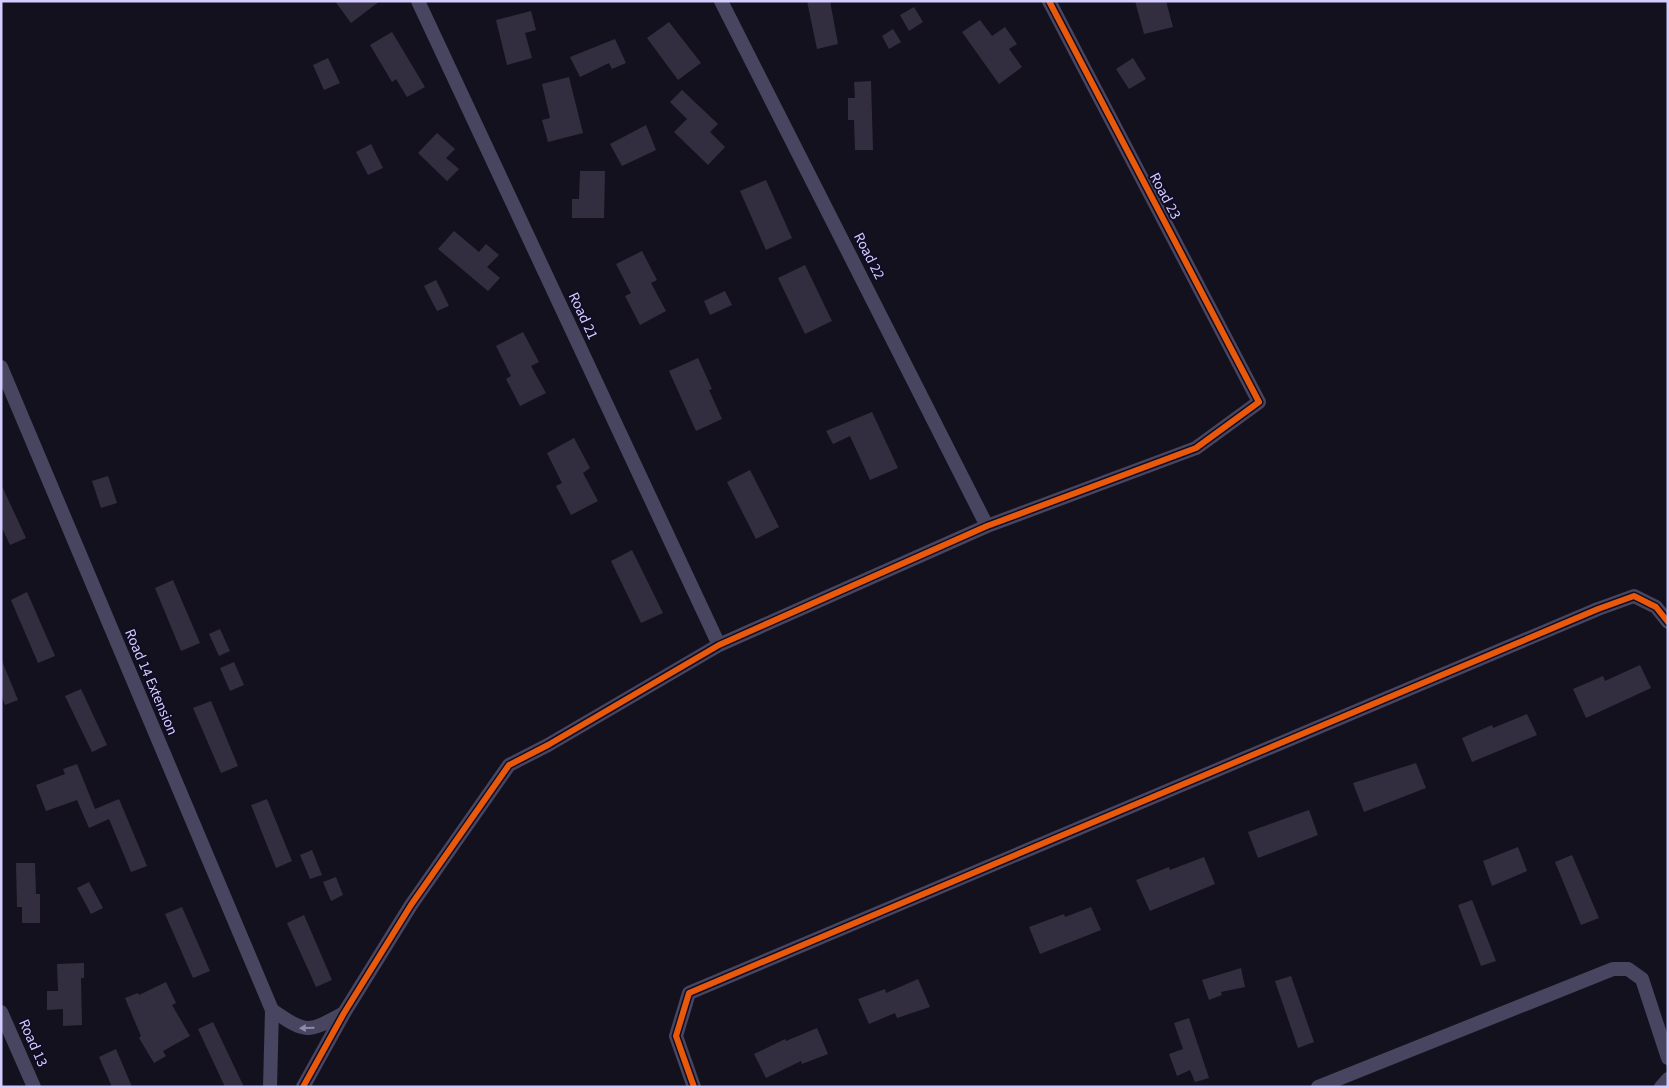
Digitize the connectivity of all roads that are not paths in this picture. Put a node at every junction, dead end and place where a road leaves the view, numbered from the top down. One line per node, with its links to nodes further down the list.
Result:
1 (418, 1): 7 (street, Road 21)
2 (721, 1): 5 (street, Road 22)
3 (1049, 1): 5 (street, Road 23)
4 (1, 367): 8 (street, Road 14 Extension)
5 (987, 526): 7 (street)
6 (1668, 622): 16 (street)
7 (719, 645): 10 (street)
8 (272, 1010): 10 (street, one-way to 8); 14 (street)
9 (1, 1012): 13 (street, Road 13)
10 (344, 1012): 15 (street)
11 (1668, 1058): 17 (street)
12 (1668, 1079): 18 (street)
13 (34, 1087)
14 (270, 1087)
15 (303, 1087)
16 (694, 1087)
17 (1318, 1087)
18 (1661, 1087)

